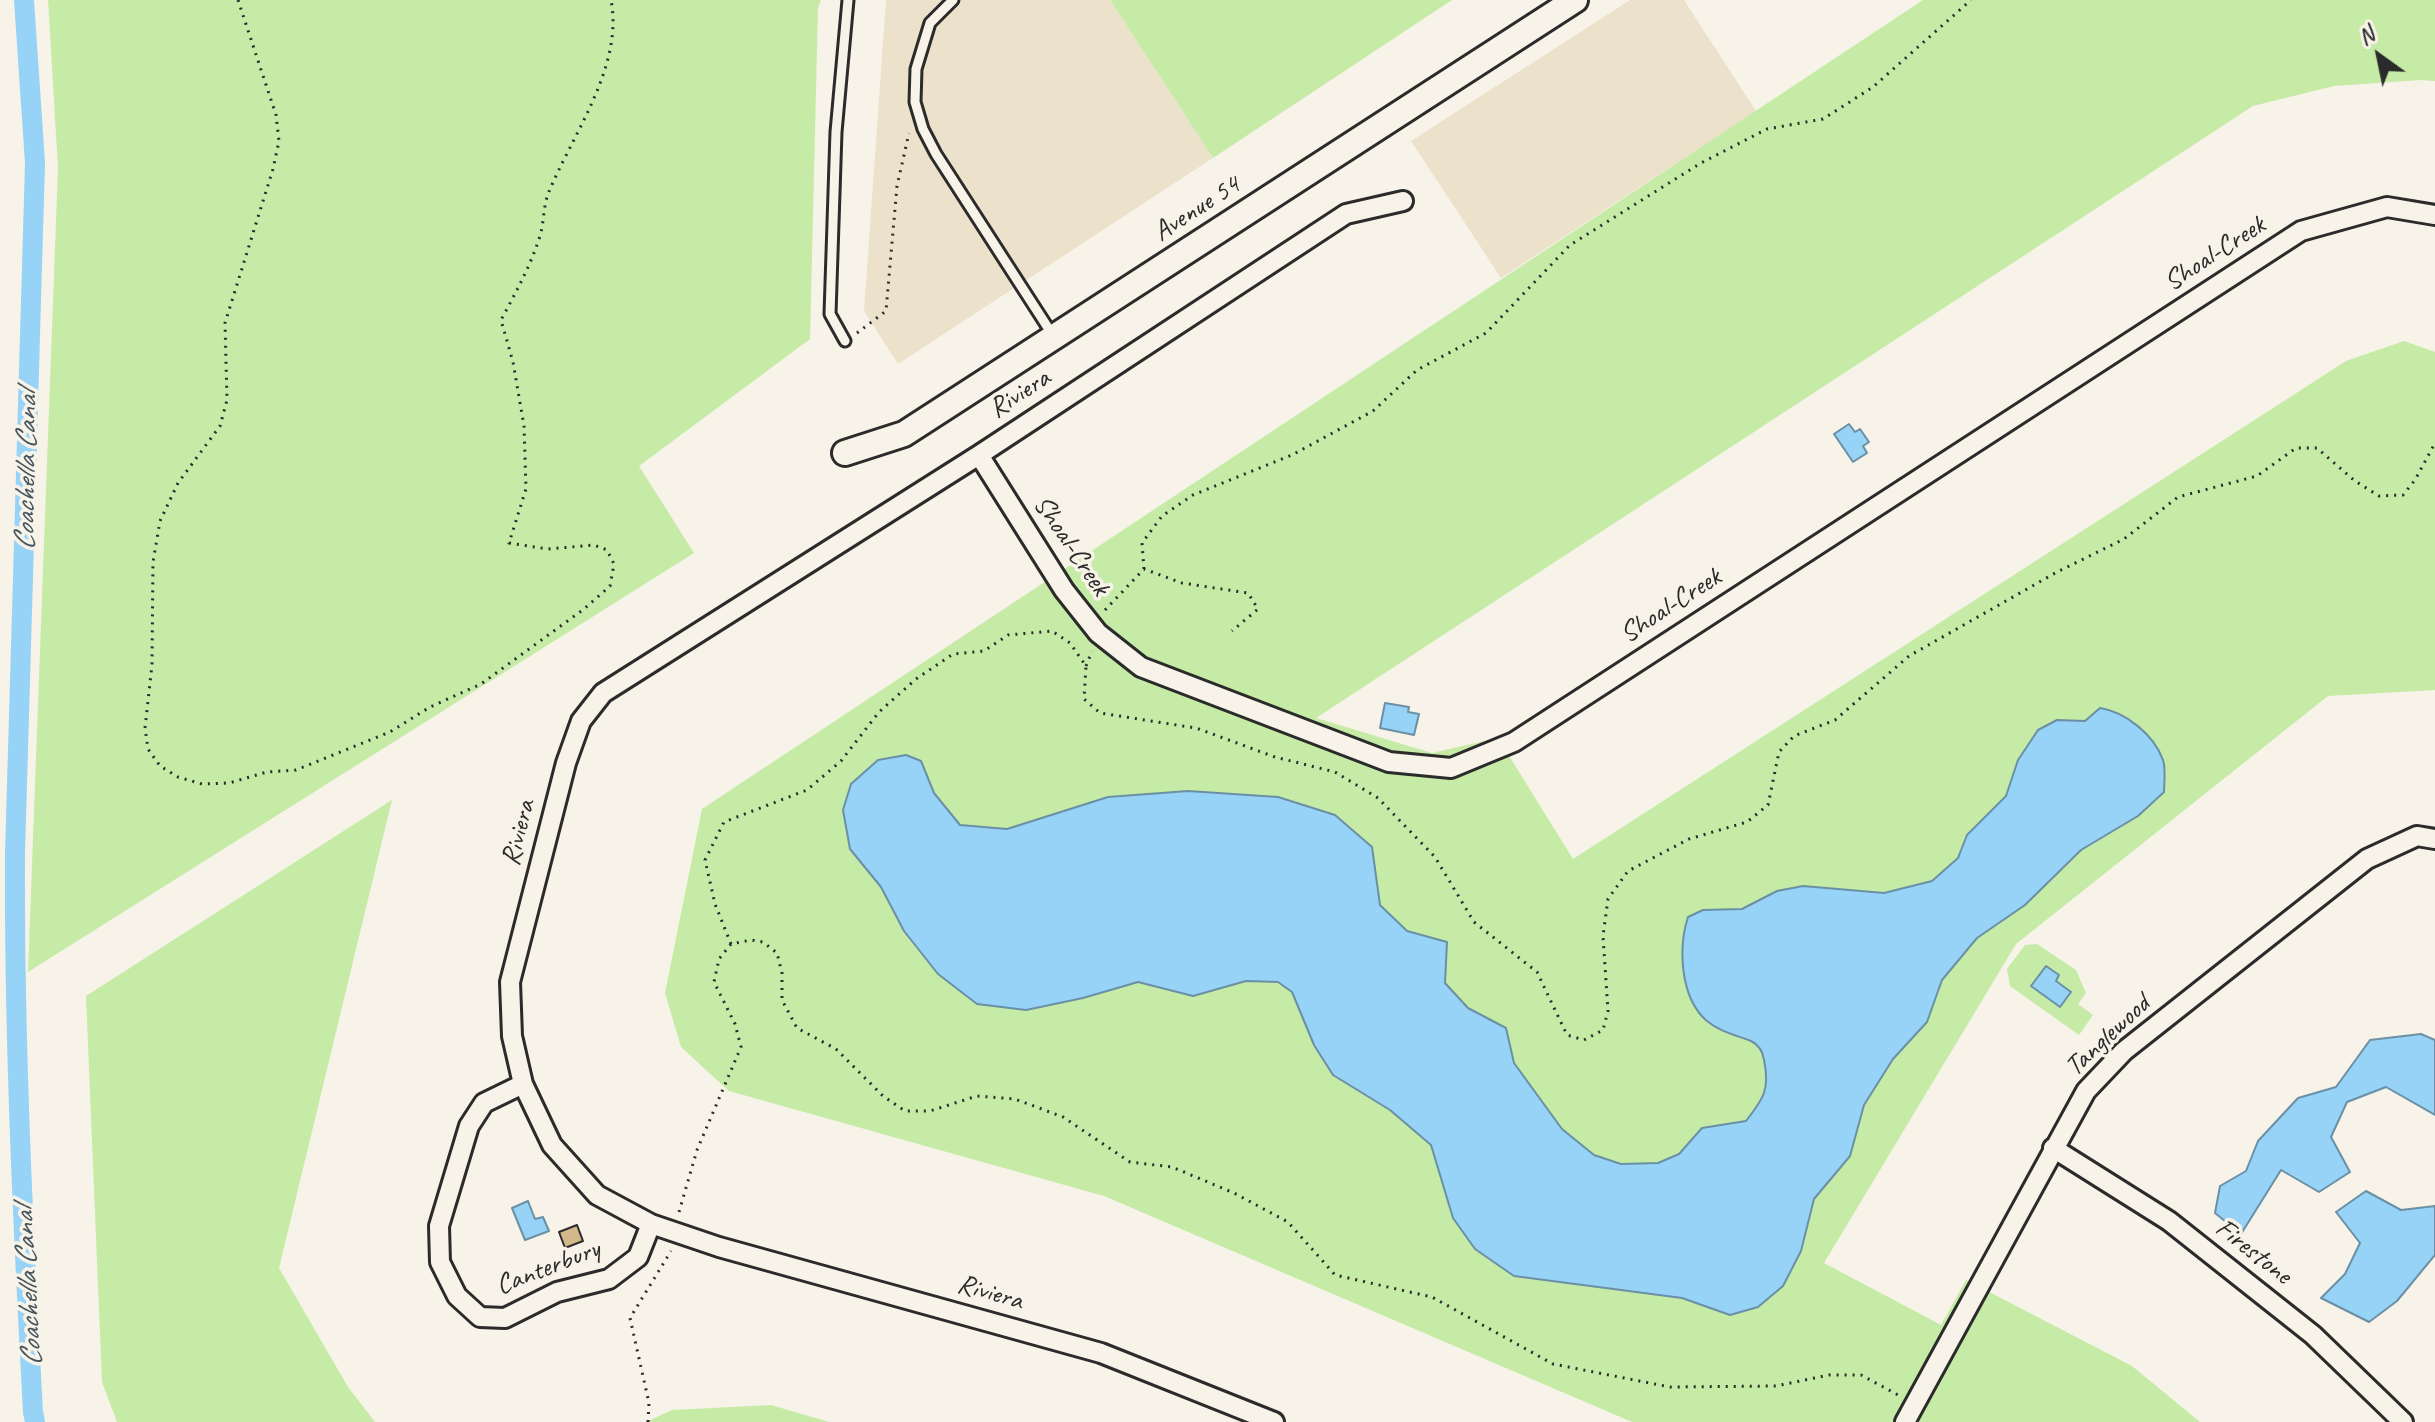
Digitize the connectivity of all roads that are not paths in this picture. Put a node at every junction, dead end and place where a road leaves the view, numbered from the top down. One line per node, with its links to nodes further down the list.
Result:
1 (848, 0): 7 (lane)
2 (953, 0): 6 (lane)
3 (1575, 0): 6 (street, Avenue 54)
4 (1403, 201): 9 (street, Riviera)
5 (2435, 215): 9 (street, Shoal-Creek)
6 (1054, 337): 8 (street, Avenue 54)
7 (845, 341)
8 (845, 453)
9 (979, 455): 11 (street, Riviera)
10 (2435, 839): 12 (street, Tanglewood)
11 (523, 1084): 13 (street, Riviera); 13 (street, Canterbury)
12 (2053, 1148): 14 (street, Tanglewood); 16 (street, Firestone)
13 (651, 1224): 15 (street, Riviera)
14 (1909, 1414)
15 (1274, 1422)
16 (2403, 1422)

